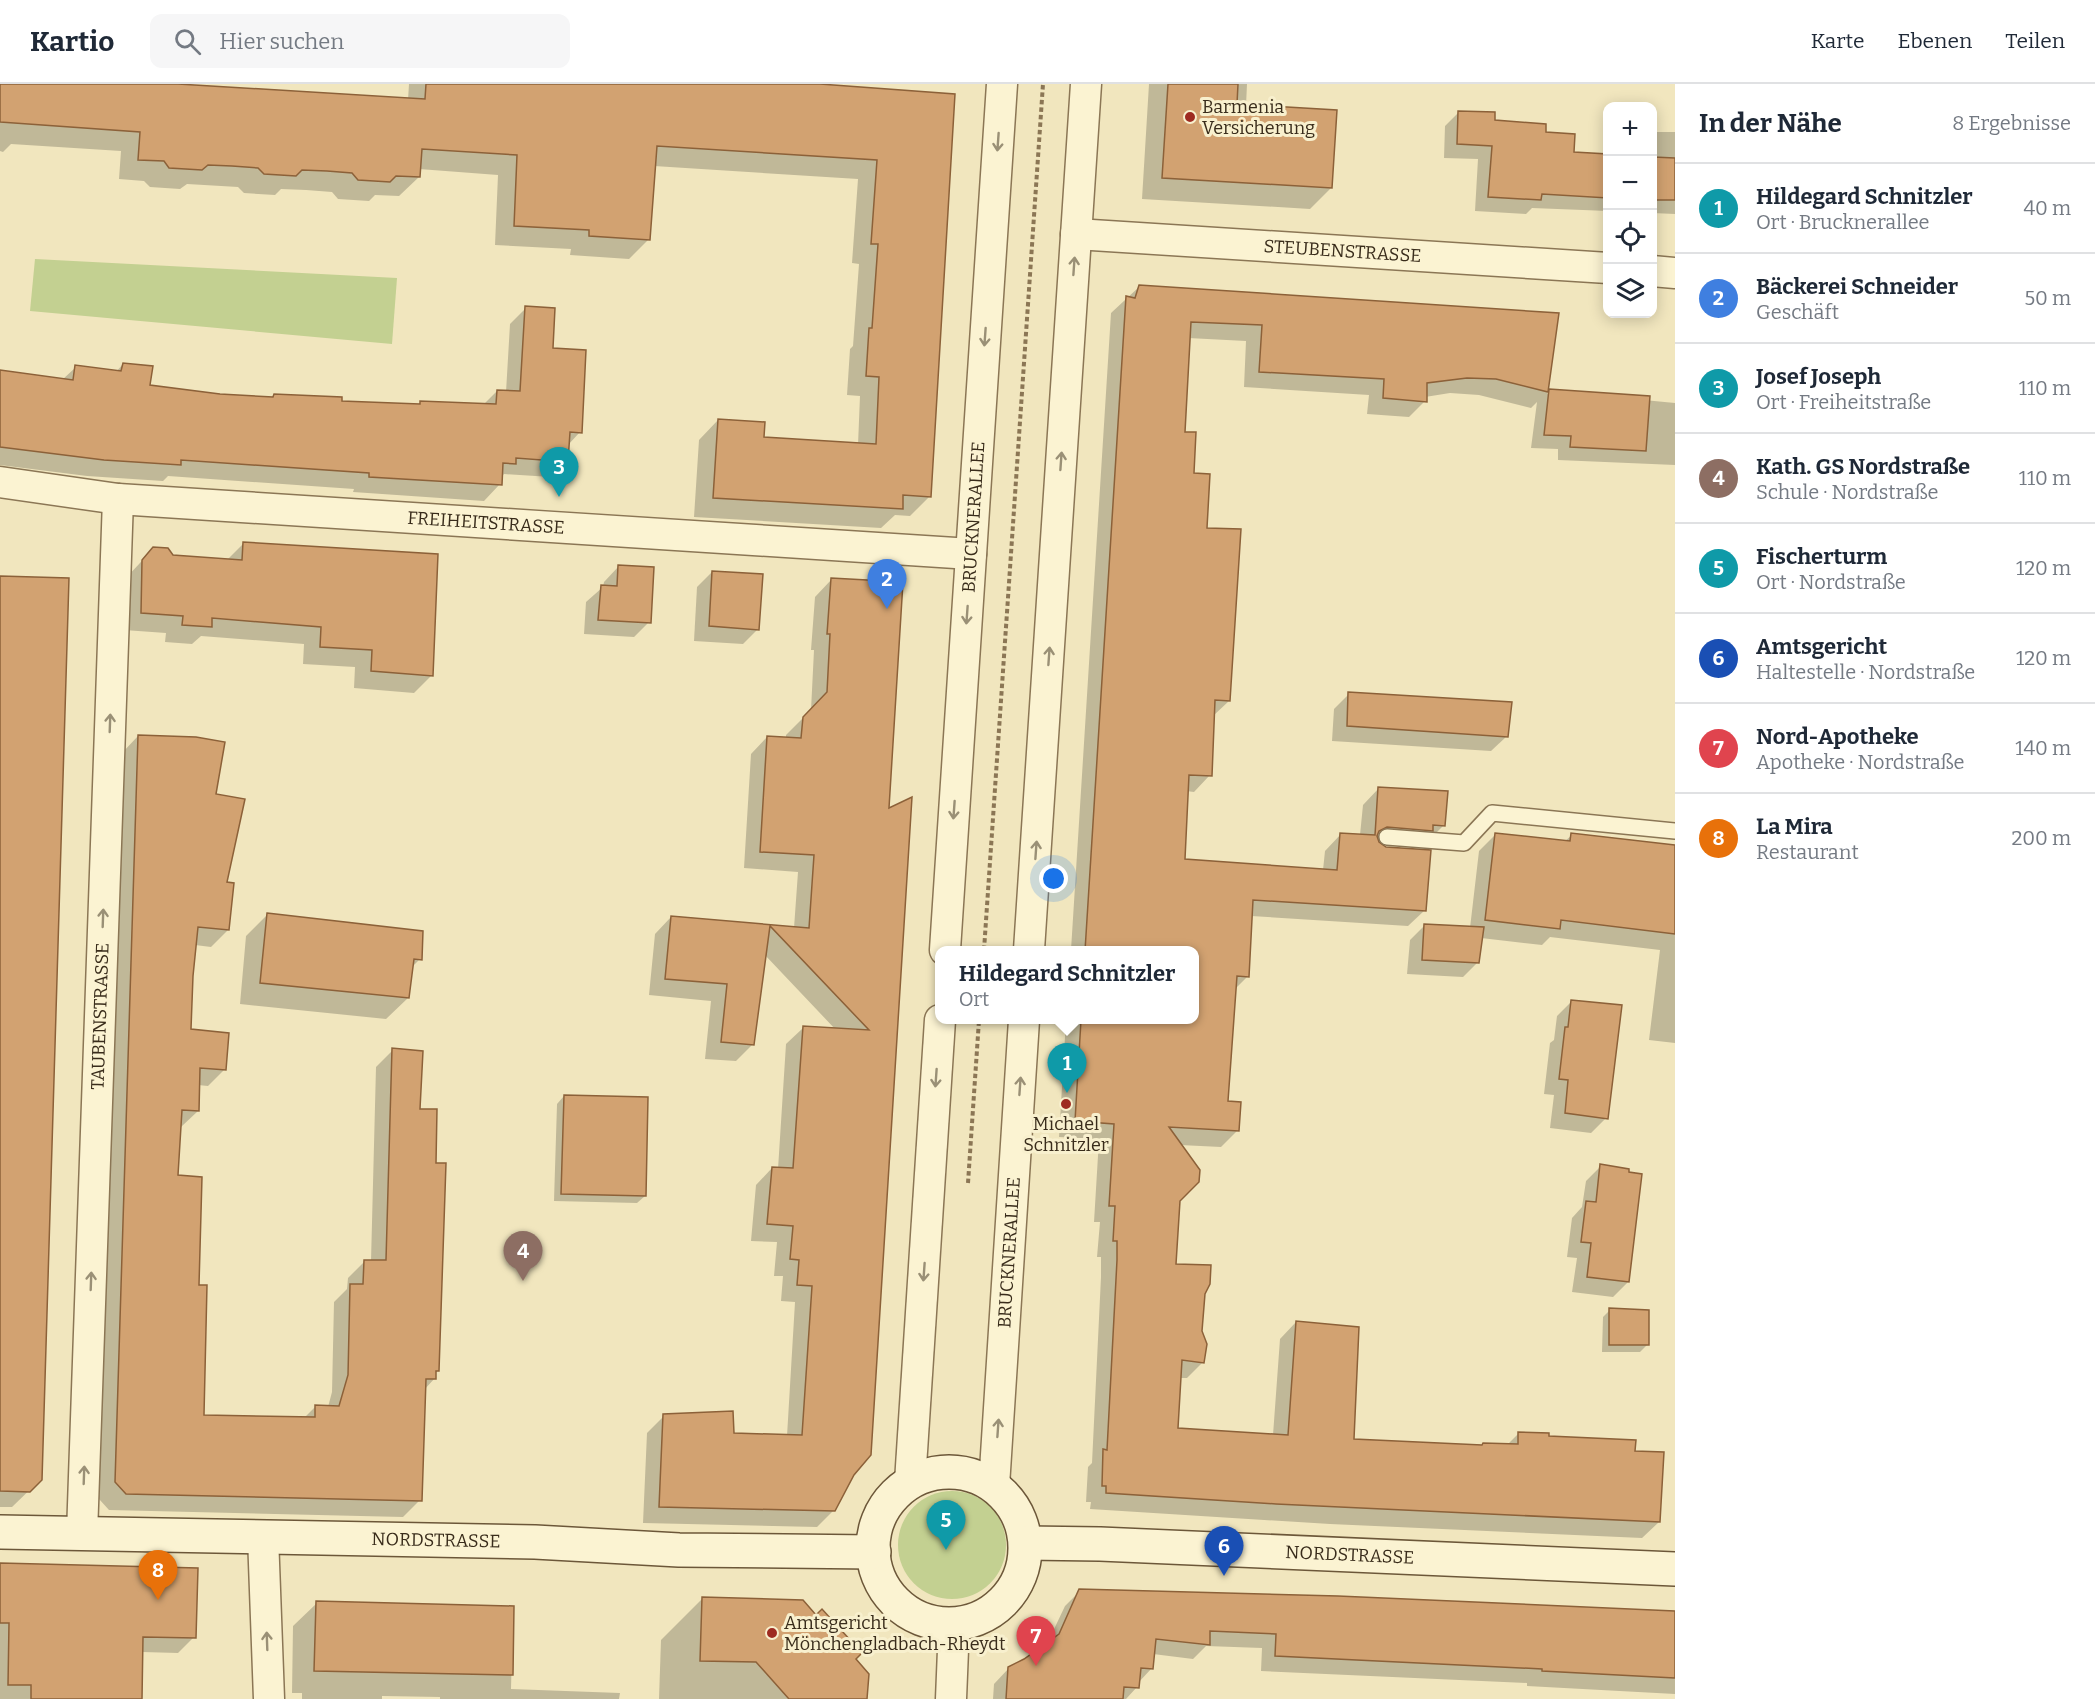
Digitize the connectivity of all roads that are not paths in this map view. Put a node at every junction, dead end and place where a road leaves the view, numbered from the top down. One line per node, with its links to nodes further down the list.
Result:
1 (1002, 84): 9 (street, BRUCKNERALLEE, one-way to 9)
2 (1086, 84): 3 (street)
3 (1076, 234): 4 (street, STEUBENSTRASSE); 13 (street, one-way to 3)
4 (1603, 268)
5 (1657, 271): 6 (street)
6 (1675, 273)
7 (0, 482): 8 (street, FREIHEITSTRASSE)
8 (118, 499): 9 (street, FREIHEITSTRASSE); 19 (street, TAUBENSTRASSE, one-way to 8)
9 (971, 554): 12 (street, BRUCKNERALLEE, one-way to 12)
10 (1675, 831): 11 (lane)
11 (1387, 837)
12 (945, 946)
13 (1029, 946)
14 (940, 1024): 16 (street, one-way to 16)
15 (1024, 1024): 17 (street, BRUCKNERALLEE, one-way to 15)
16 (910, 1482): 17 (street); 22 (street)
17 (994, 1486): 21 (street)
18 (0, 1532): 19 (street, NORDSTRASSE)
19 (82, 1534): 20 (street, NORDSTRASSE)
20 (263, 1536): 22 (street, NORDSTRASSE); 25 (street, one-way to 20)
21 (1026, 1543): 23 (street, NORDSTRASSE); 24 (street)
22 (874, 1552): 24 (street)
23 (1675, 1569)
24 (954, 1625): 26 (street)
25 (269, 1699)
26 (951, 1699)

